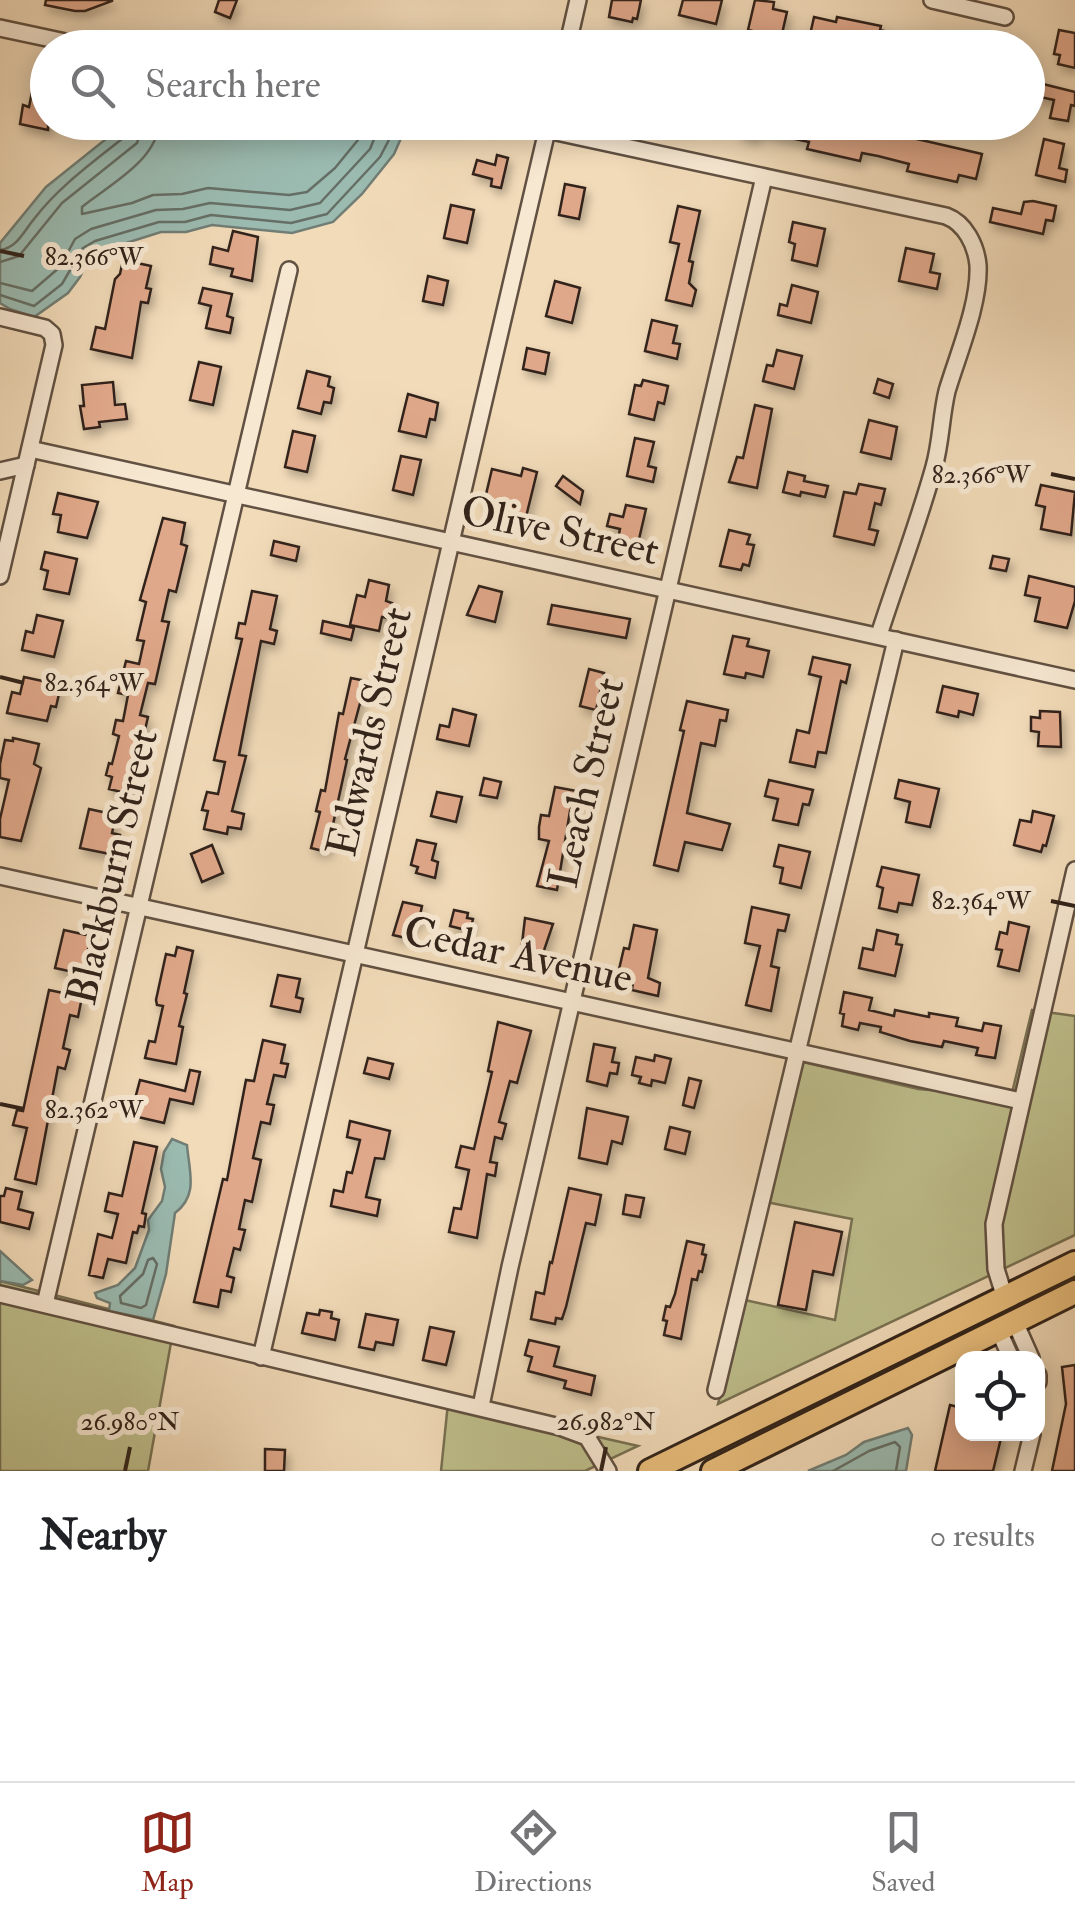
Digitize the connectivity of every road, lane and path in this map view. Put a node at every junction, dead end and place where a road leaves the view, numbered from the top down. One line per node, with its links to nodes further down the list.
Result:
1 (578, 0): 5 (street)
2 (932, 0): 3 (street)
3 (1005, 17)
4 (0, 28): 6 (street)
5 (570, 30)
6 (30, 34)
7 (545, 140): 16 (street, Edwards Street)
8 (607, 140): 9 (street)
9 (764, 177): 18 (street, Leach Street); 19 (street)
10 (289, 270): 15 (street, Blackburn Street)
11 (0, 317): 12 (street)
12 (30, 448): 13 (street); 15 (street, Olive Street)
13 (26, 465): 14 (street); 17 (street)
14 (0, 471)
15 (237, 494): 16 (street, Olive Street); 23 (street, Blackburn Street)
16 (450, 543): 18 (street, Olive Street); 24 (street, Edwards Street)
17 (0, 576)
18 (667, 590): 19 (street, Olive Street); 25 (street, Leach Street)
19 (887, 637): 20 (street, Olive Street); 26 (street)
20 (1075, 680)
21 (1075, 870): 27 (street)
22 (0, 876): 23 (street, Cedar Avenue)
23 (140, 906): 24 (street, Cedar Avenue); 32 (street, Blackburn Street)
24 (354, 955): 25 (street, Cedar Avenue); 36 (street, Edwards Street)
25 (573, 1002): 26 (street, Cedar Avenue); 38 (street, Leach Street)
26 (796, 1052): 27 (street, Cedar Avenue); 37 (street)
27 (1021, 1102): 31 (street)
28 (1075, 1264): 31 (main road)
29 (1075, 1292): 33 (main road)
30 (0, 1294): 32 (street)
31 (1004, 1298): 41 (main road)
32 (45, 1304): 36 (street)
33 (1007, 1326): 34 (street); 35 (street); 42 (main road)
34 (1010, 1351)
35 (1027, 1351)
36 (261, 1356): 38 (street)
37 (716, 1390)
38 (481, 1406): 40 (street)
39 (1030, 1441): 43 (street)
40 (608, 1471)
41 (650, 1471)
42 (714, 1471)
43 (1023, 1471)

